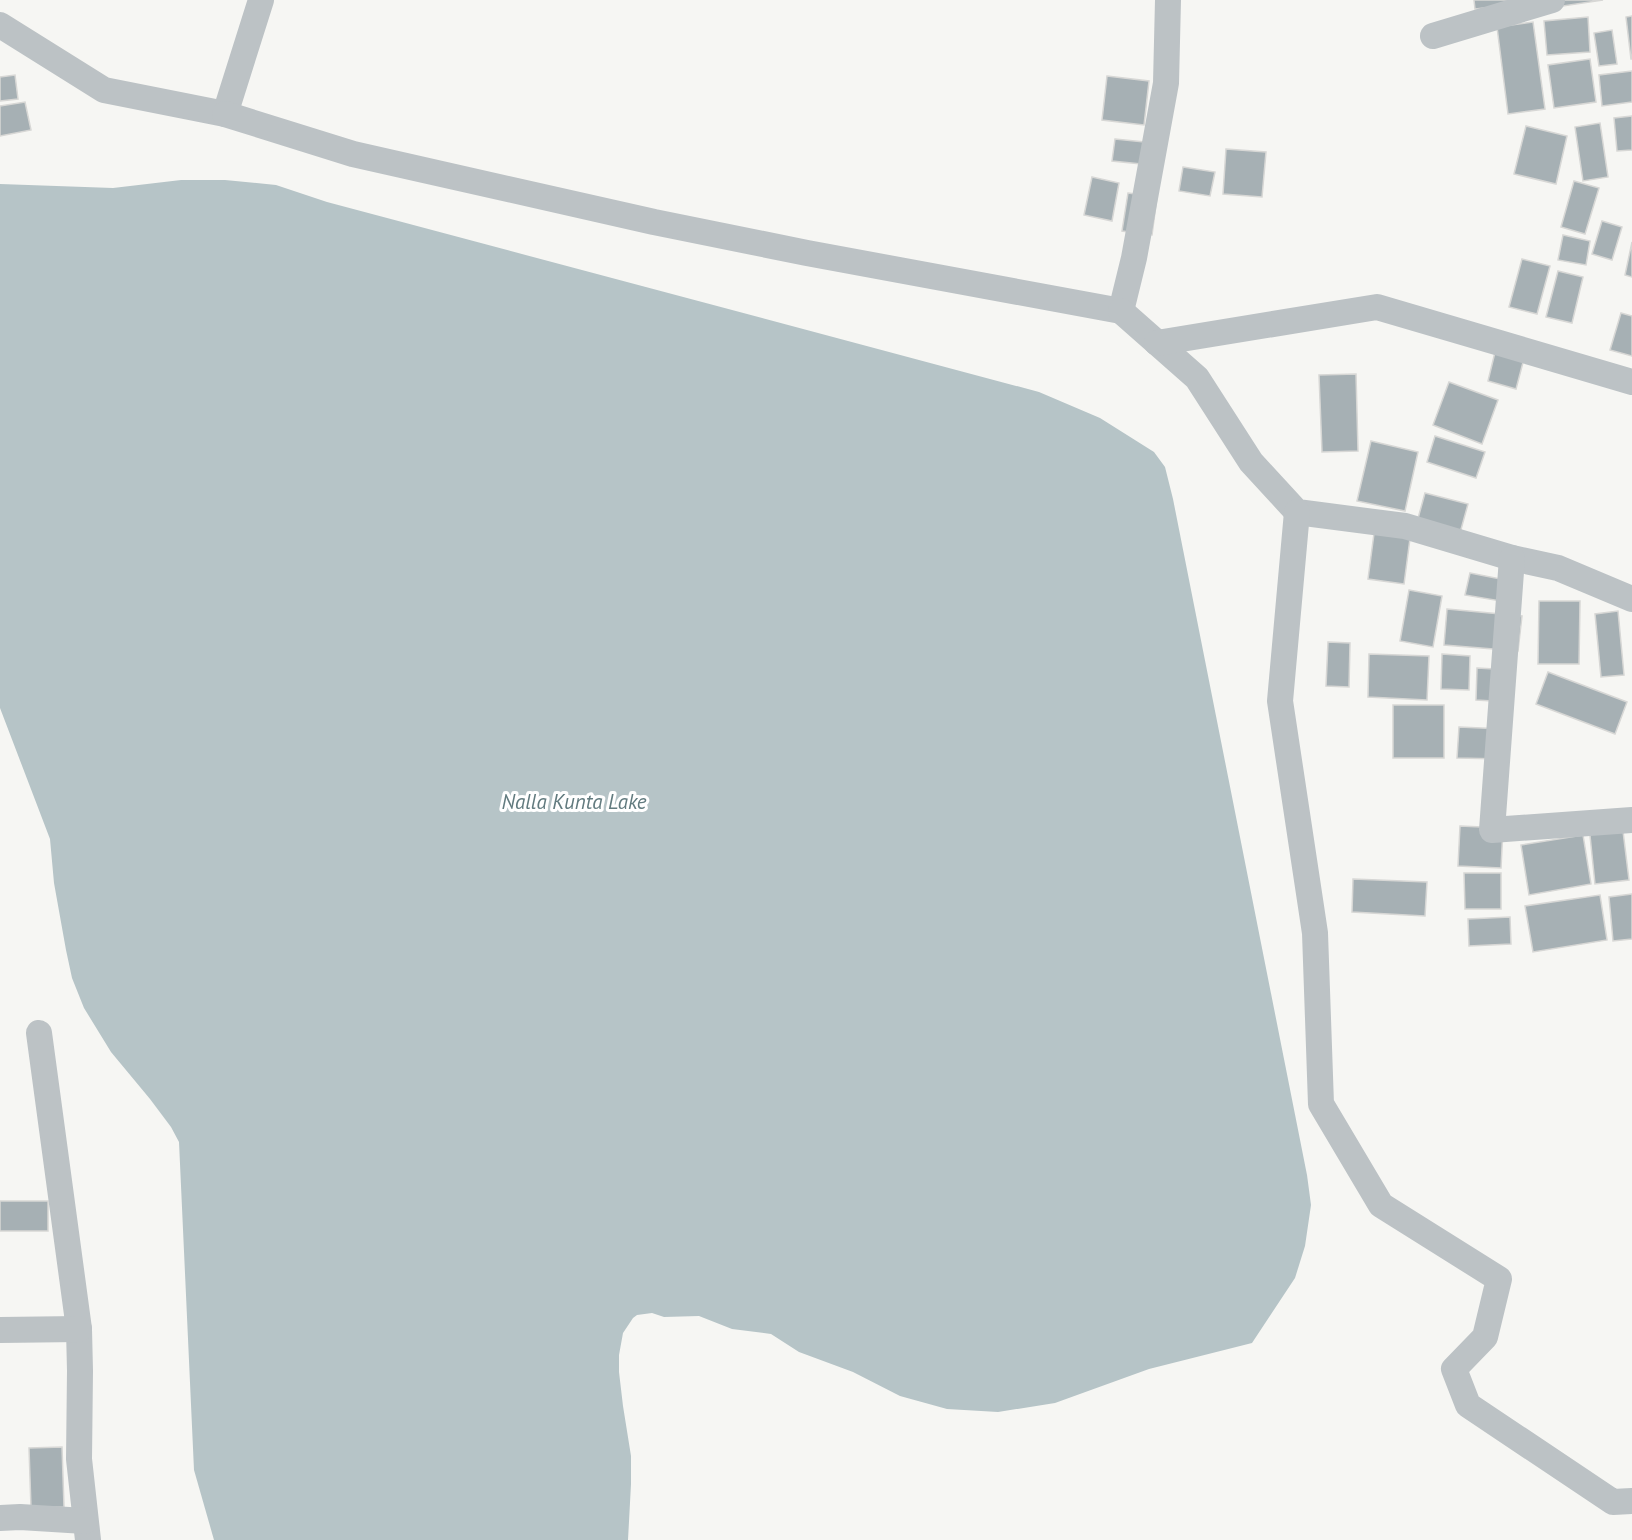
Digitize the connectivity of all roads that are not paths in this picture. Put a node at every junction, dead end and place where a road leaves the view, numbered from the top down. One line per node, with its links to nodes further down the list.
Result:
1 (261, 0): 6 (street)
2 (1168, 0): 7 (street)
3 (1552, 0): 5 (street)
4 (0, 25): 6 (street)
5 (1433, 36)
6 (225, 114): 7 (street)
7 (1121, 310): 8 (street)
8 (1157, 343): 9 (street); 10 (street)
9 (1632, 382)
10 (1297, 512): 11 (street); 17 (street)
11 (1512, 558): 12 (street); 13 (street)
12 (1632, 599)
13 (1632, 820)
14 (39, 1033): 15 (street)
15 (78, 1329): 16 (street); 19 (street)
16 (0, 1330)
17 (1632, 1501)
18 (0, 1518): 19 (street)
19 (86, 1531)

